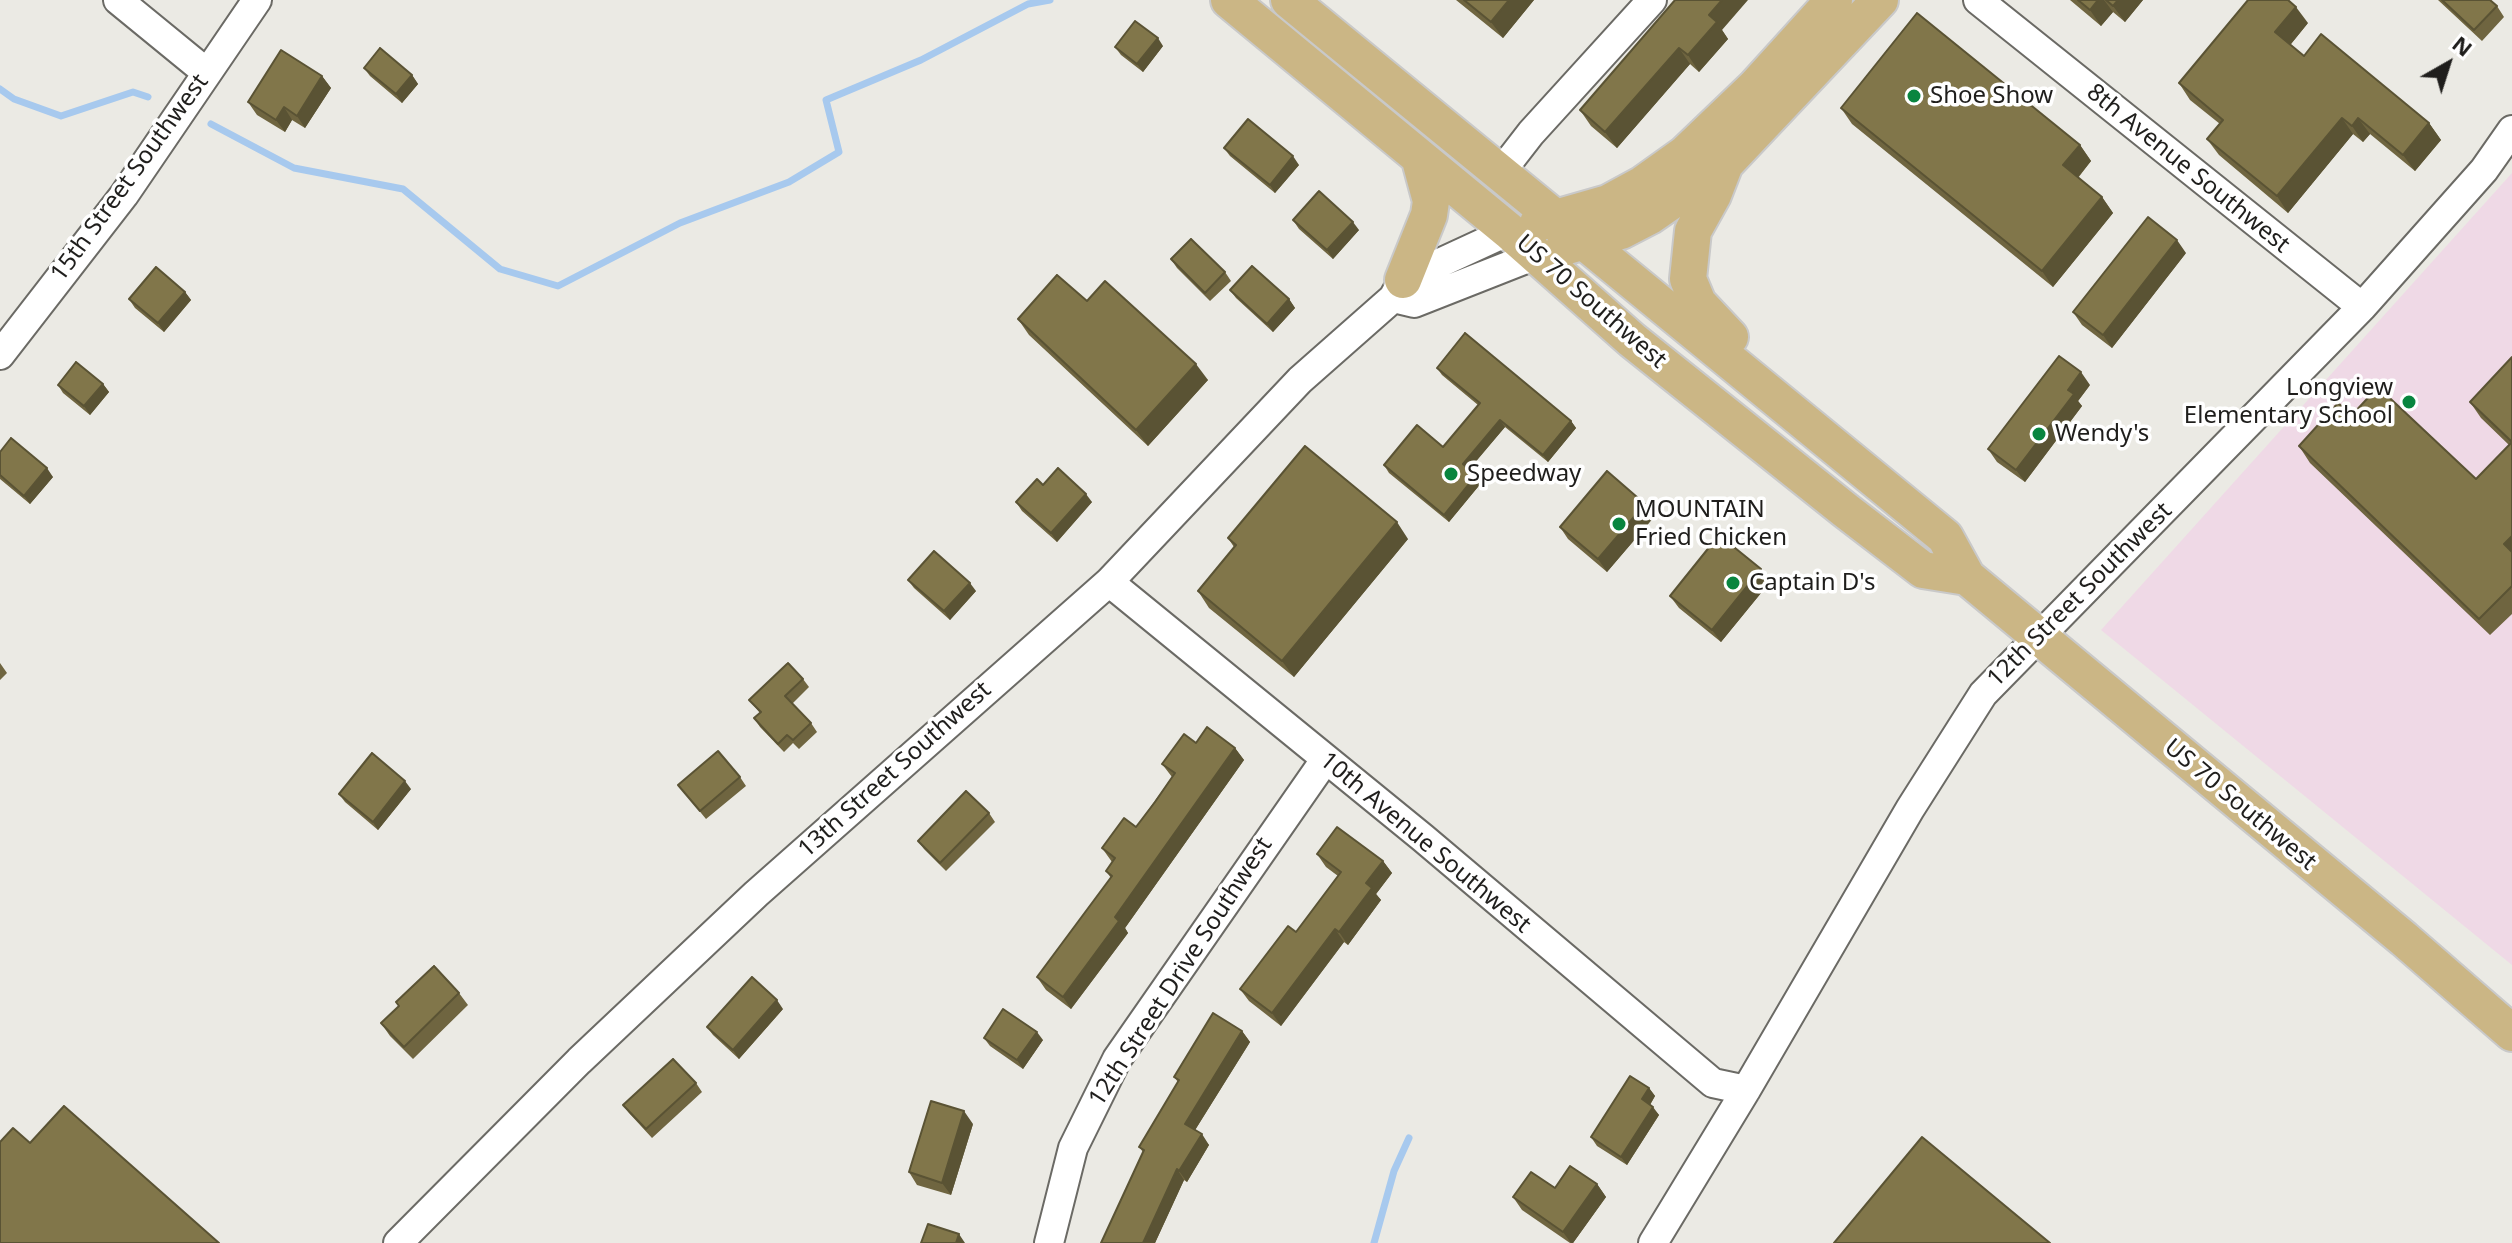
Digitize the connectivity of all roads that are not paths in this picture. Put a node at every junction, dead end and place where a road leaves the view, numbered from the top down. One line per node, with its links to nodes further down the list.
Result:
1 (118, 0): 9 (street)
2 (257, 0): 9 (street, 15th Street Southwest)
3 (1229, 0): 11 (main road, US 70 Southwest)
4 (1289, 0): 13 (main road, US 70 Southwest)
5 (1652, 0): 13 (street)
6 (1834, 0): 14 (main road, 13th Street Southwest)
7 (1880, 0): 12 (main road)
8 (1978, 0): 19 (street, 8th Avenue Southwest)
9 (206, 72): 20 (street, 15th Street Southwest)
10 (2512, 130): 19 (street, 12th Street Southwest)
11 (1420, 160): 15 (main road, US 70 Southwest); 18 (main road)
12 (1725, 164): 16 (main road); 21 (main road)
13 (1500, 173): 14 (main road, US 70 Southwest)
14 (1555, 218): 15 (main road, 13th Street Southwest); 16 (main road, US 70 Southwest)
15 (1509, 231): 17 (main road, US 70 Southwest); 18 (street, 13th Street Southwest)
16 (1582, 242): 17 (main road); 21 (main road, US 70 Southwest)
17 (1536, 255): 18 (street); 22 (main road, US 70 Southwest)
18 (1398, 289): 23 (street, 13th Street Southwest)
19 (2362, 307): 24 (street, 12th Street Southwest)
20 (0, 355)
21 (1863, 469): 22 (main road, US 70 Southwest)
22 (1967, 577): 24 (main road, US 70 Southwest)
23 (1109, 582): 25 (street, 10th Avenue Southwest); 28 (street, 13th Street Southwest)
24 (2040, 637): 26 (main road, US 70 Southwest); 27 (street, 12th Street Southwest)
25 (1325, 760): 27 (street, 10th Avenue Southwest); 29 (street, 12th Street Drive Southwest)
26 (2512, 1033)
27 (1746, 1090): 30 (street, 12th Street Southwest)
28 (398, 1243)
29 (1049, 1243)
30 (1653, 1243)

